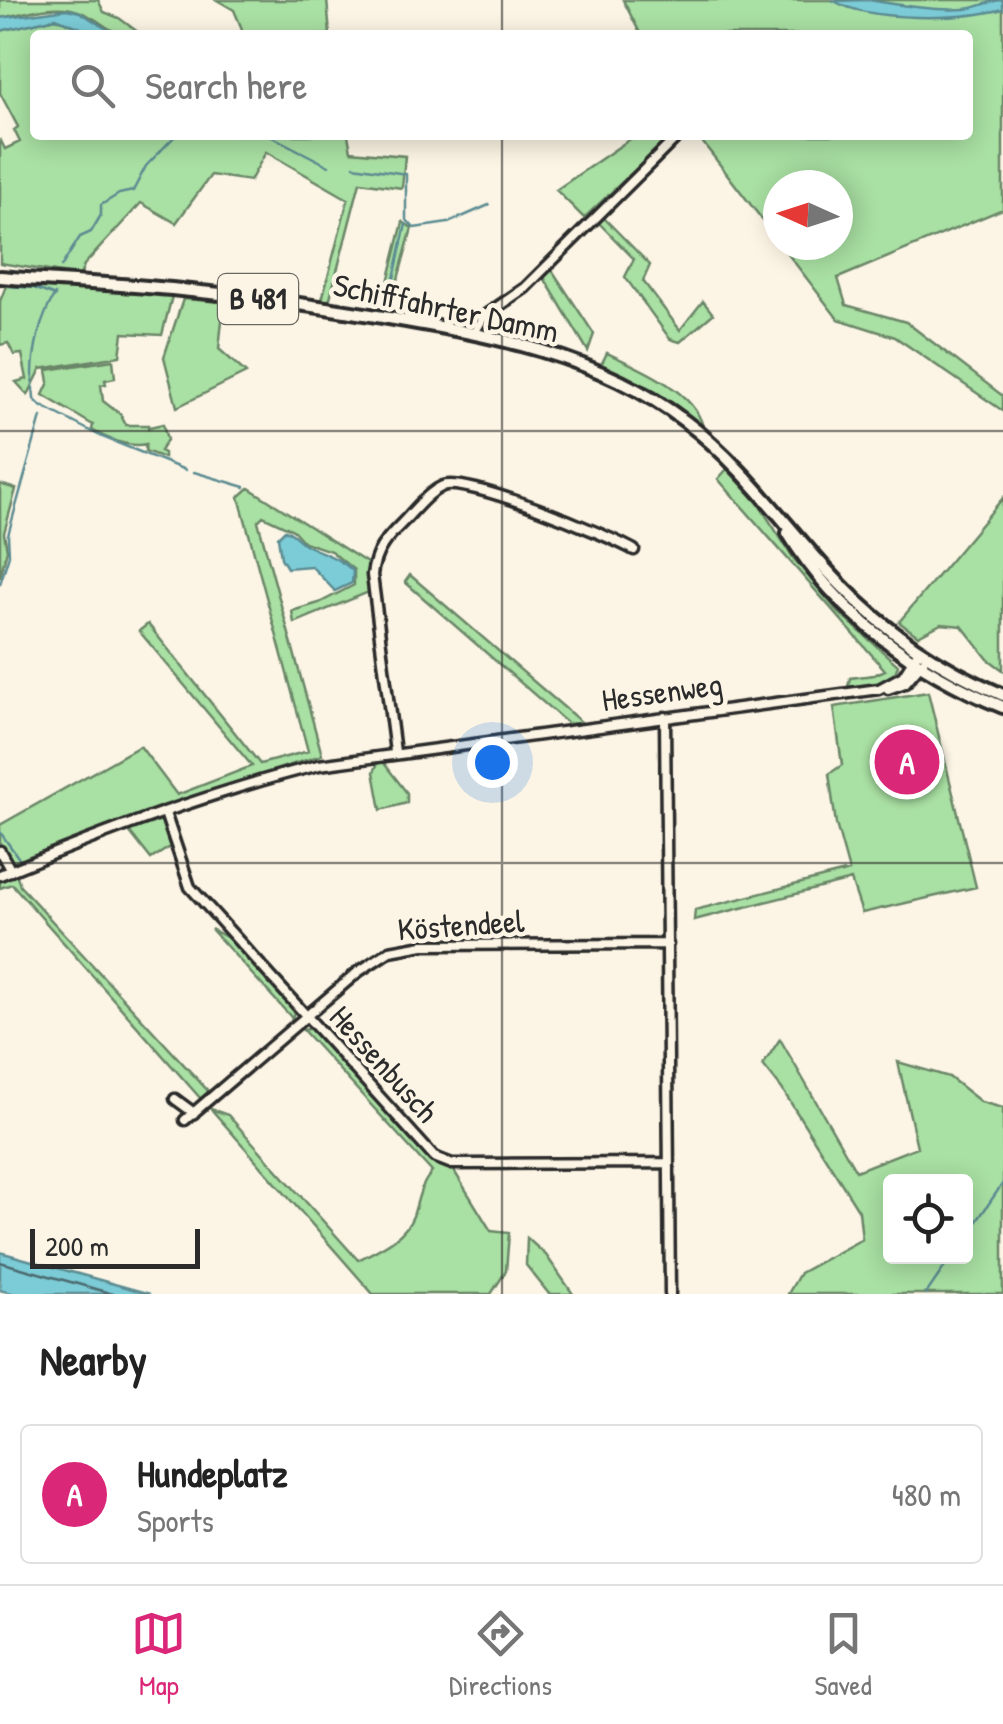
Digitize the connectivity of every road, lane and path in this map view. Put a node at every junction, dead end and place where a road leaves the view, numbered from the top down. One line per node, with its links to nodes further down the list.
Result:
1 (675, 140): 3 (street)
2 (1, 281): 3 (main road, Schifffahrter Damm / B 481)
3 (474, 333): 5 (main road, Schifffahrter Damm / B 481)
4 (634, 550): 9 (street)
5 (920, 658): 6 (main road, Schifffahrter Damm / B 481); 7 (main road, Schifffahrter Damm / B 481); 8 (street, Hessenweg)
6 (1003, 696)
7 (1003, 707)
8 (665, 717): 9 (street, Hessenweg); 14 (street)
9 (394, 752): 10 (street, Hessenweg)
10 (166, 813): 12 (street, Hessenweg); 15 (street, Hessenbusch)
11 (0, 851): 12 (street)
12 (11, 871): 13 (street, Hessenweg)
13 (0, 876)
14 (668, 944): 15 (street, Köstendeel); 19 (street)
15 (308, 1017): 17 (street, Köstendeel); 19 (street, Hessenbusch)
16 (175, 1100): 17 (street)
17 (194, 1113): 18 (street, Köstendeel)
18 (185, 1120)
19 (670, 1163): 20 (street)
20 (670, 1294)

